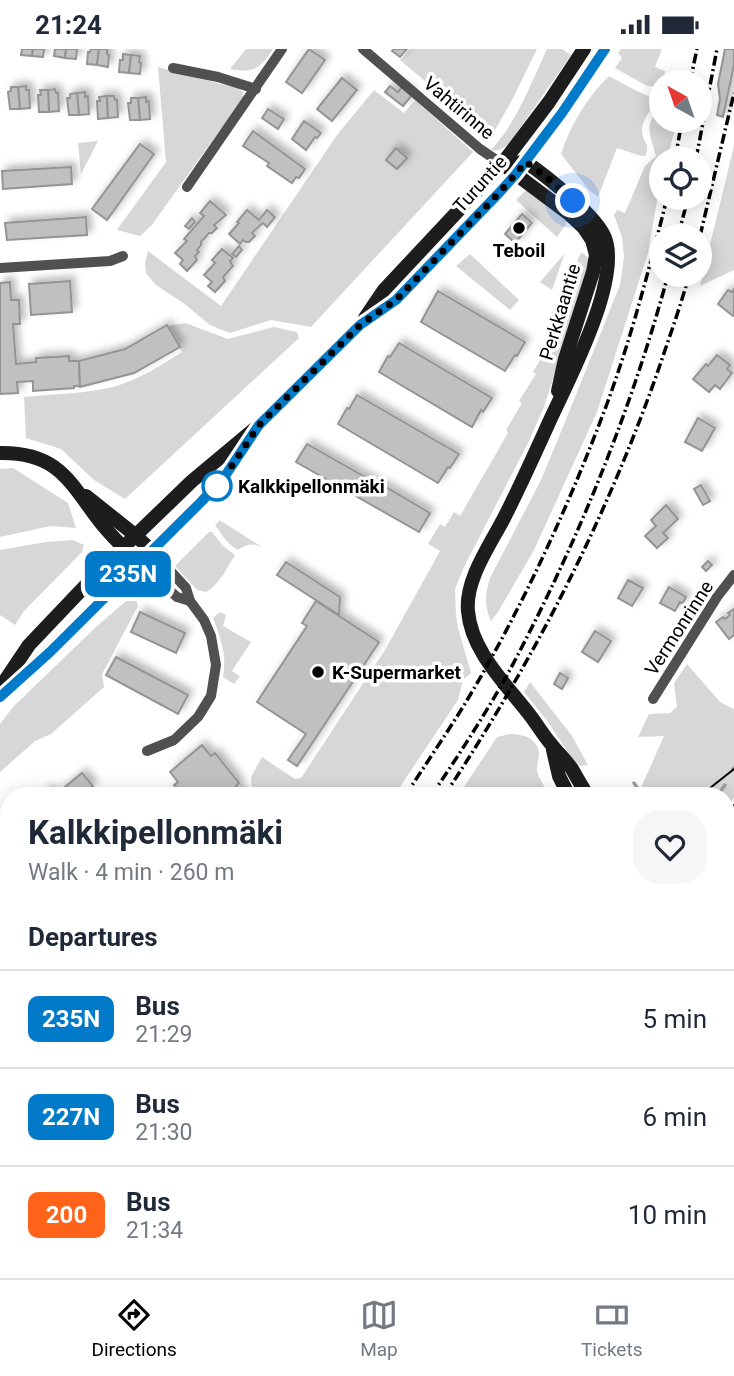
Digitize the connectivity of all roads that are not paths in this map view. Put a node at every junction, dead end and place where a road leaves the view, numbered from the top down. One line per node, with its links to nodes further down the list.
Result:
1 (282, 49): 6 (street)
2 (363, 49): 8 (street, Vahtirinne)
3 (584, 49): 8 (main road, Turuntie)
4 (606, 49): 7 (main road, Turuntie)
5 (173, 68): 6 (street)
6 (256, 89): 10 (street)
7 (526, 162): 8 (main road); 9 (main road, Turuntie); 14 (main road, Perkkaantie)
8 (502, 165): 9 (main road, Perkkaantie); 13 (main road, Turuntie)
9 (516, 174): 13 (main road, Turuntie); 14 (main road, Perkkaantie)
10 (187, 187)
11 (123, 256): 12 (street)
12 (0, 268)
13 (360, 325): 15 (main road, Turuntie)
14 (552, 416): 27 (main road, Perkkaantie)
15 (259, 425): 18 (main road, Turuntie); 20 (main road, Turuntie)
16 (0, 453): 17 (main road)
17 (76, 489): 18 (main road); 19 (main road)
18 (135, 535): 19 (main road, Turuntie); 20 (main road)
19 (123, 547): 21 (main road); 24 (main road, Turuntie)
20 (152, 551): 21 (main road, Turuntie); 23 (street)
21 (139, 563): 23 (street); 25 (main road, Turuntie)
22 (734, 575): 26 (street, Vermonrinne)
23 (190, 601): 28 (street)
24 (0, 688)
25 (0, 697)
26 (653, 699)
27 (551, 745): 29 (main road, Perkkaantie); 30 (main road, Perkkaantie)
28 (147, 751)
29 (564, 787)
30 (582, 787)

